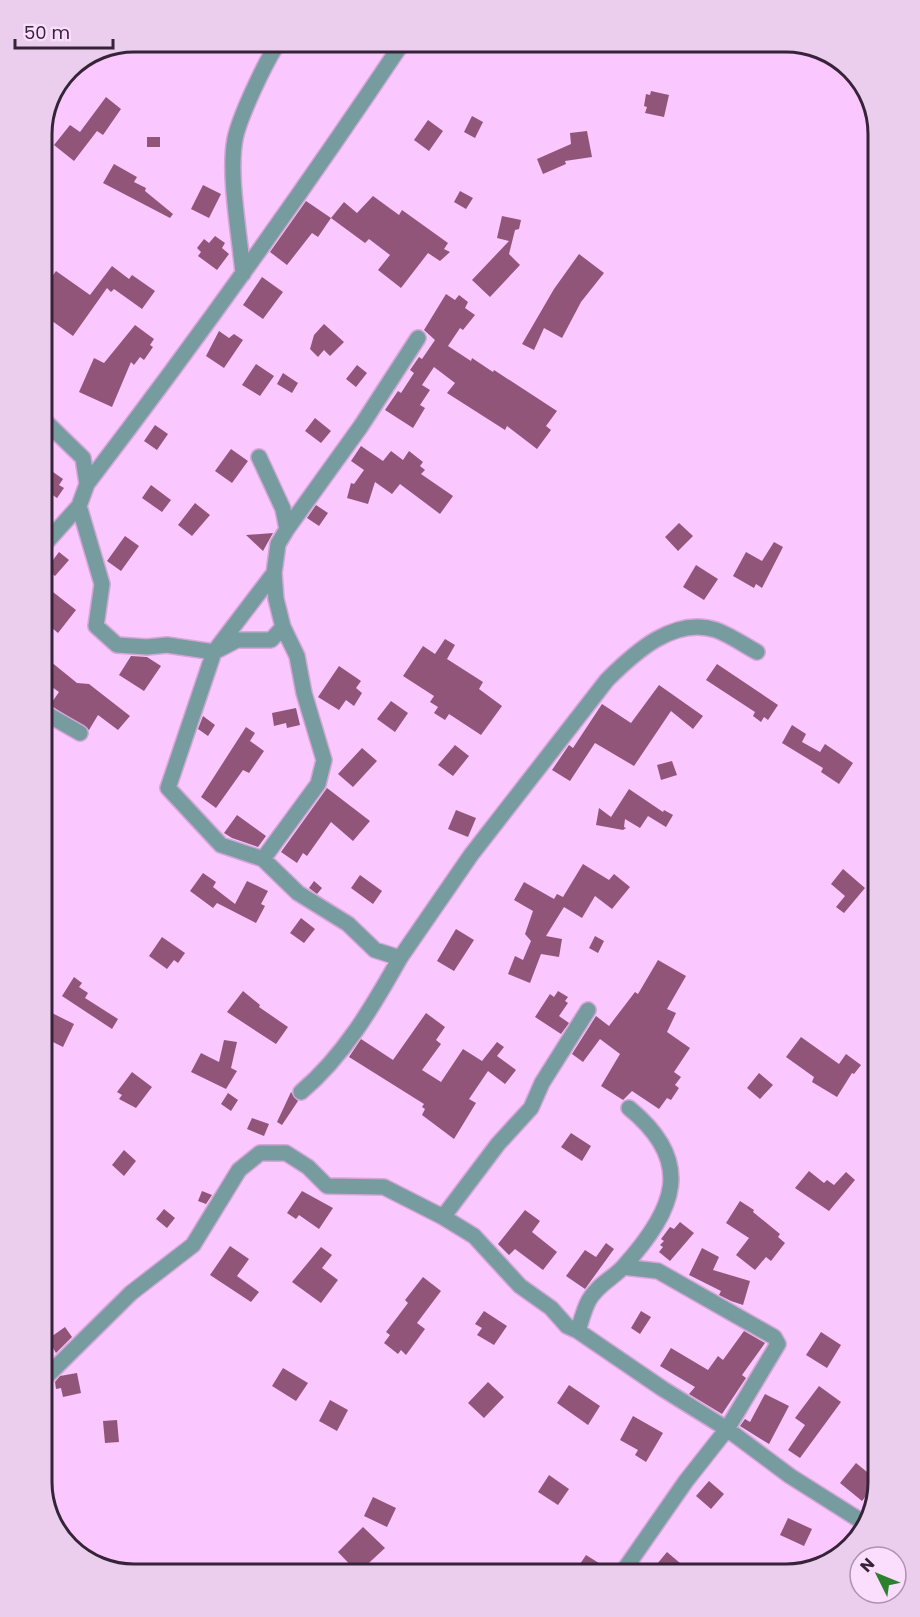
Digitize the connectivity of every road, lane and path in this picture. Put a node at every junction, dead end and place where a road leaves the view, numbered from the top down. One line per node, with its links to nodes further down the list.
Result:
1 (272, 52): 3 (street)
2 (396, 52): 3 (street)
3 (243, 274): 7 (street)
4 (418, 338): 9 (street)
5 (53, 429): 7 (street)
6 (259, 457): 9 (street)
7 (87, 484): 8 (street)
8 (79, 506): 10 (street); 13 (street)
9 (287, 529): 11 (street)
10 (53, 535)
11 (274, 573): 12 (street); 13 (street)
12 (283, 627): 13 (street); 17 (street)
13 (214, 652): 17 (street)
14 (757, 652): 18 (street)
15 (53, 717): 16 (street)
16 (80, 733)
17 (263, 859): 18 (street)
18 (400, 958): 20 (street)
19 (588, 1010): 22 (street)
20 (302, 1092)
21 (629, 1108): 23 (street)
22 (443, 1217): 24 (street); 25 (street)
23 (623, 1267): 24 (street); 26 (street)
24 (578, 1331): 26 (street)
25 (52, 1371)
26 (727, 1429): 27 (street); 28 (street)
27 (859, 1519)
28 (628, 1564)

